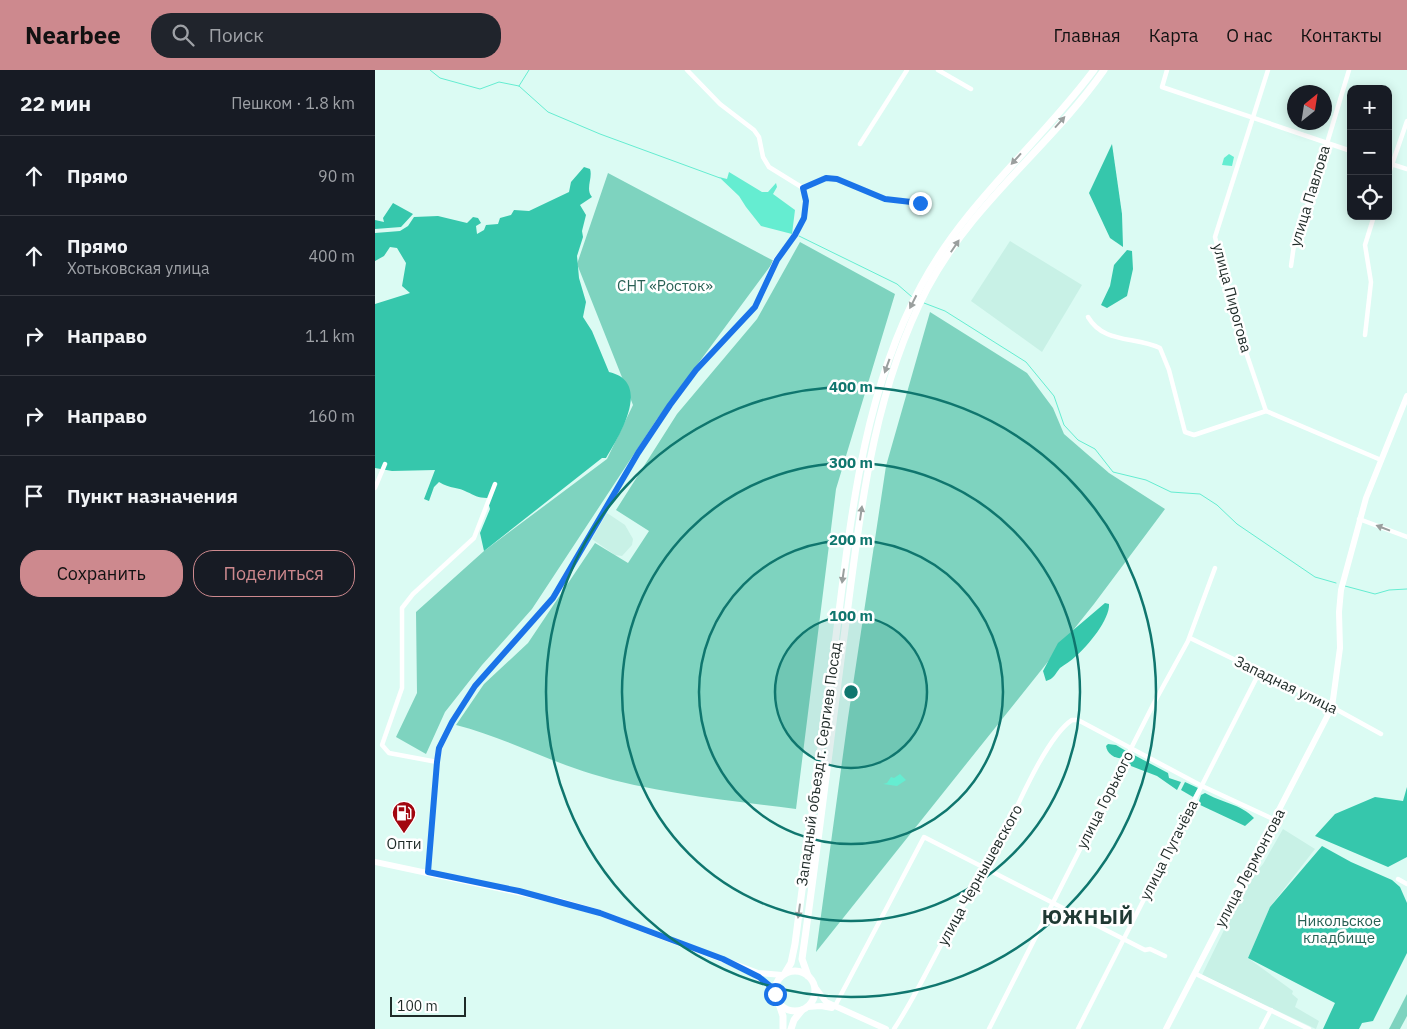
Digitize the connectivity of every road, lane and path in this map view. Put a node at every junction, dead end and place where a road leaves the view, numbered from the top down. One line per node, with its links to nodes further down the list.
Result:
1 (687, 70): 18 (street)
2 (907, 70): 13 (street)
3 (938, 70): 9 (street)
4 (1094, 70): 22 (main road, one-way to 22)
5 (1104, 70): 22 (main road, one-way to 5)
6 (1167, 70): 10 (street)
7 (1268, 70): 10 (street, улица Пирогова)
8 (1349, 70): 12 (street, улица Павлова)
9 (971, 89)
10 (1252, 118): 12 (street); 27 (street, улица Пирогова)
11 (1407, 121): 15 (street)
12 (1326, 143): 14 (street); 21 (street, улица Павлова)
13 (861, 144)
14 (1347, 150)
15 (1392, 159)
16 (1392, 165): 17 (street)
17 (1407, 169)
18 (803, 188): 19 (street); 40 (street)
19 (920, 203)
20 (1373, 220): 25 (street)
21 (1291, 266)
22 (925, 285): 24 (main road)
23 (1088, 317): 27 (street)
24 (907, 322): 52 (main road, Западный объезд г. Сергиев Посад, one-way to 52); 54 (main road, Западный объезд г. Сергиев Посад, one-way to 24)
25 (1365, 334)
26 (1407, 396): 28 (street, улица Лермонтова)
27 (1266, 411): 28 (street)
28 (1381, 460): 32 (street, улица Лермонтова)
29 (385, 464): 31 (street)
30 (495, 484): 40 (street)
31 (375, 488)
32 (1359, 519): 33 (street, one-way to 32); 37 (street, улица Лермонтова)
33 (1407, 537)
34 (1215, 568): 35 (street, улица Горького)
35 (1190, 638): 36 (street, Западная улица); 39 (street, улица Горького)
36 (1260, 671): 37 (street, Западная улица); 41 (street, улица Пугачёва)
37 (1332, 707): 38 (street, Западная улица); 42 (street, улица Лермонтова)
38 (1381, 734)
39 (1131, 750): 41 (street); 44 (street, улица Чернышевского); 48 (street, улица Горького)
40 (437, 762): 45 (street)
41 (1202, 786): 42 (street); 49 (street, улица Пугачёва)
42 (1275, 820): 53 (street, улица Лермонтова)
43 (375, 862): 45 (street)
44 (987, 868): 48 (street); 58 (street); 65 (street, улица Чернышевского)
45 (428, 872): 51 (street)
46 (1398, 879): 47 (street)
47 (1407, 884)
48 (1052, 902): 49 (street); 66 (street, улица Горького)
49 (1124, 939): 50 (street); 67 (street, улица Пугачёва)
50 (1165, 956)
51 (723, 959): 52 (street); 56 (street)
52 (783, 974): 54 (main road); 56 (main road)
53 (1196, 974): 60 (street); 68 (street, улица Лермонтова)
54 (808, 976): 55 (main road)
55 (815, 987): 58 (street); 59 (main road)
56 (775, 990): 57 (main road)
57 (779, 1003): 59 (main road); 62 (main road)
58 (835, 1006): 61 (street)
59 (805, 1009): 61 (street); 63 (main road)
60 (1271, 1010): 69 (street); 70 (street)
61 (852, 1014): 64 (street)
62 (783, 1029)
63 (791, 1029)
64 (886, 1029)
65 (894, 1029)
66 (989, 1029)
67 (1078, 1029)
68 (1166, 1029)
69 (1261, 1029)
70 (1309, 1029)

